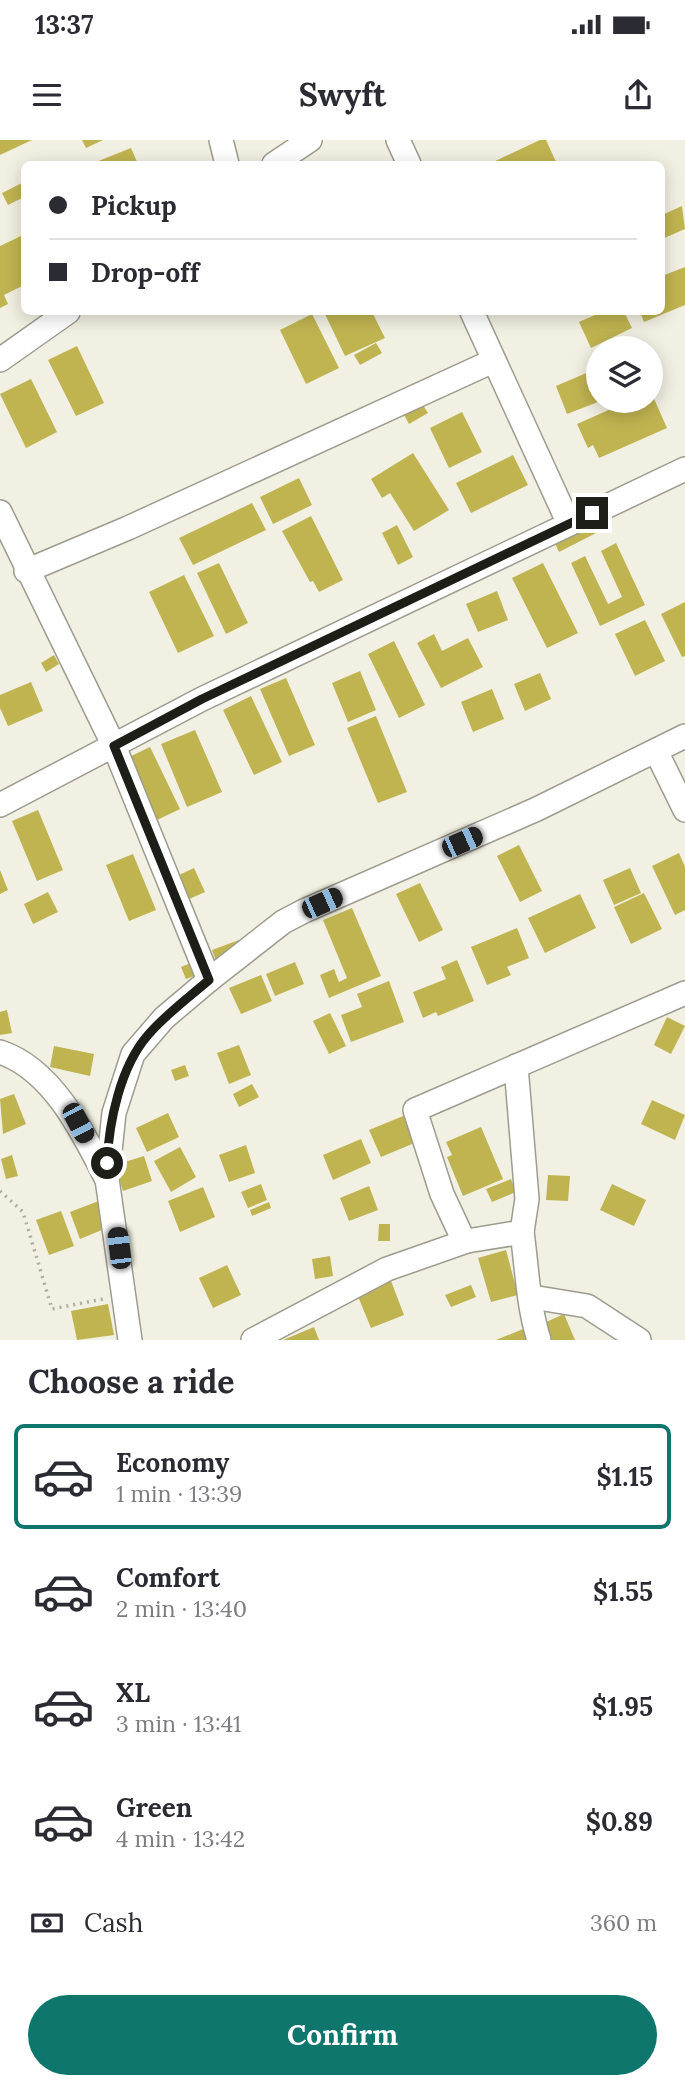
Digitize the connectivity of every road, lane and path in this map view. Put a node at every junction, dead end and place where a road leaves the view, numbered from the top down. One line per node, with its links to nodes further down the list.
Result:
1 (221, 140): 4 (street)
2 (310, 140): 5 (street)
3 (398, 140): 6 (street)
4 (226, 161)
5 (278, 161)
6 (408, 161)
7 (64, 315): 9 (street)
8 (473, 315): 10 (street)
9 (0, 359)
10 (493, 360): 13 (street); 14 (street)
11 (685, 470): 13 (street)
12 (0, 512): 14 (street)
13 (569, 524): 16 (street)
14 (26, 571): 16 (street)
15 (685, 736): 17 (street)
16 (114, 746): 18 (street); 20 (street)
17 (656, 751): 19 (street); 20 (street)
18 (0, 804)
19 (685, 810)
20 (209, 980): 24 (street)
21 (685, 993): 23 (street)
22 (0, 1052): 24 (street)
23 (516, 1066): 26 (street); 27 (street)
24 (107, 1179): 28 (street)
25 (0, 1191): 28 (path)
26 (522, 1232): 27 (street); 29 (street)
27 (467, 1241): 31 (street)
28 (123, 1296): 30 (street)
29 (532, 1297): 32 (street); 33 (street)
30 (130, 1340)
31 (253, 1340)
32 (539, 1340)
33 (639, 1340)

